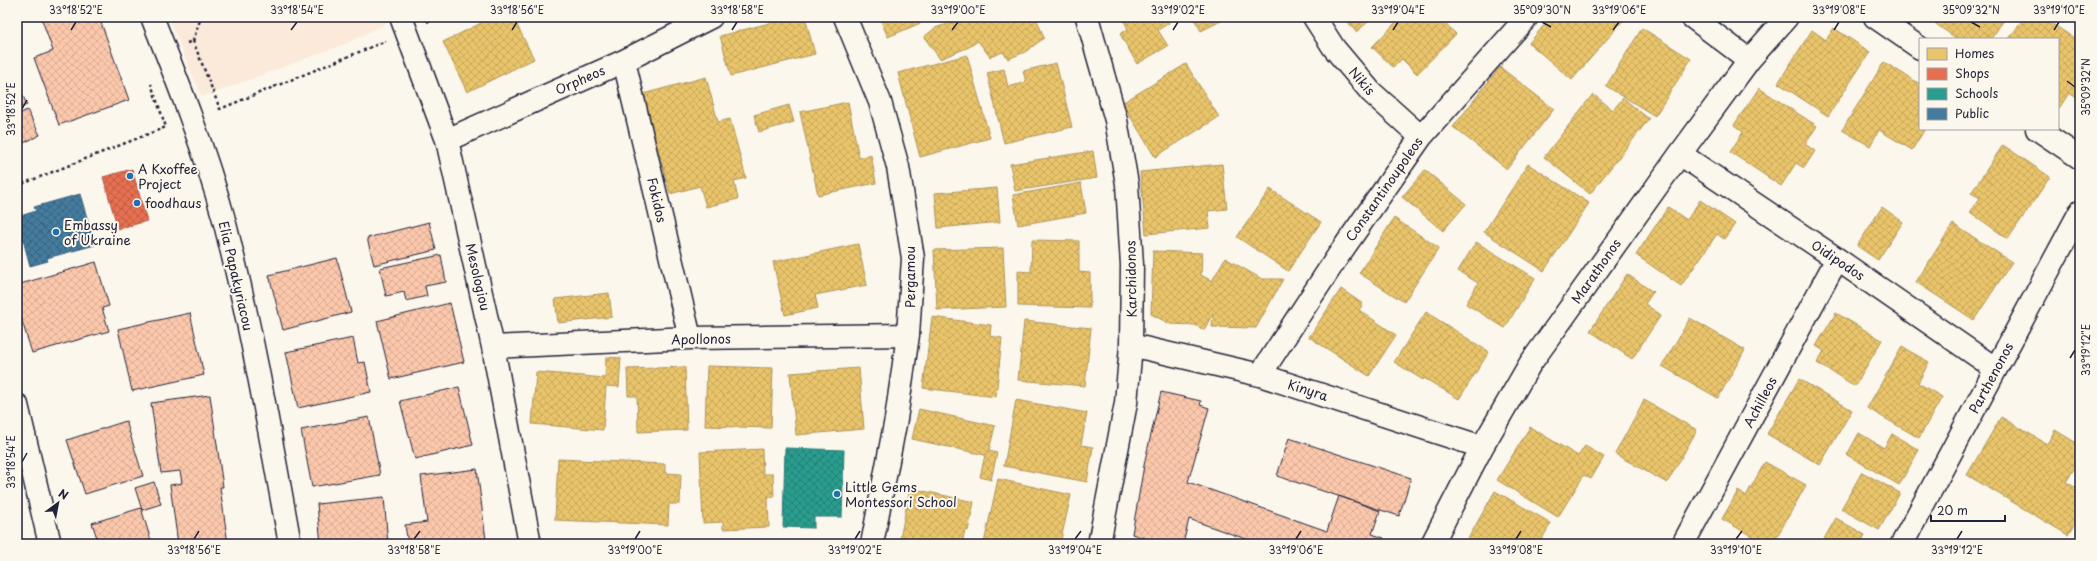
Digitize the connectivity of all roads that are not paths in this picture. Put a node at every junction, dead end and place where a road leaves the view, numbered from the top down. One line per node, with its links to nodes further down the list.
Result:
1 (152, 17): 30 (street, Elia Papakyriacou)
2 (711, 17): 13 (street, Orpheos)
3 (845, 17): 21 (street, Pergamou)
4 (1087, 17): 23 (street, Karchidonos)
5 (1314, 17): 15 (street, Nikis)
6 (1527, 17): 15 (street, Constantinoupoleos)
7 (1692, 17): 12 (street)
8 (1787, 17): 12 (street, Marathonos)
9 (1875, 17): 11 (street)
10 (404, 24): 16 (street, Mesologiou)
11 (1919, 47)
12 (1749, 60): 17 (street, Marathonos)
13 (624, 61): 16 (street, Orpheos); 22 (street, Fokidos)
14 (2038, 130): 18 (street)
15 (1421, 136): 26 (street, Constantinoupoleos)
16 (447, 140): 24 (street, Mesologiou)
17 (1680, 154): 20 (street, Oidipodos); 28 (street, Marathonos)
18 (2080, 158)
19 (2080, 212): 25 (street, Parthenonos)
20 (1837, 259): 25 (street, Oidipodos); 35 (street, Achilleos)
21 (908, 335): 22 (street, Apollonos); 32 (street, Pergamou)
22 (690, 338): 24 (street, Apollonos)
23 (1131, 345): 26 (street, Kinyra); 33 (street, Karchidonos)
24 (494, 347): 31 (street, Mesologiou)
25 (1996, 369): 36 (street, Parthenonos)
26 (1260, 375): 28 (street, Kinyra)
27 (18, 414): 29 (street)
28 (1482, 446): 34 (street, Marathonos)
29 (50, 544)
30 (290, 544)
31 (530, 544)
32 (872, 544)
33 (1099, 544)
34 (1432, 544)
35 (1683, 544)
36 (1902, 544)

